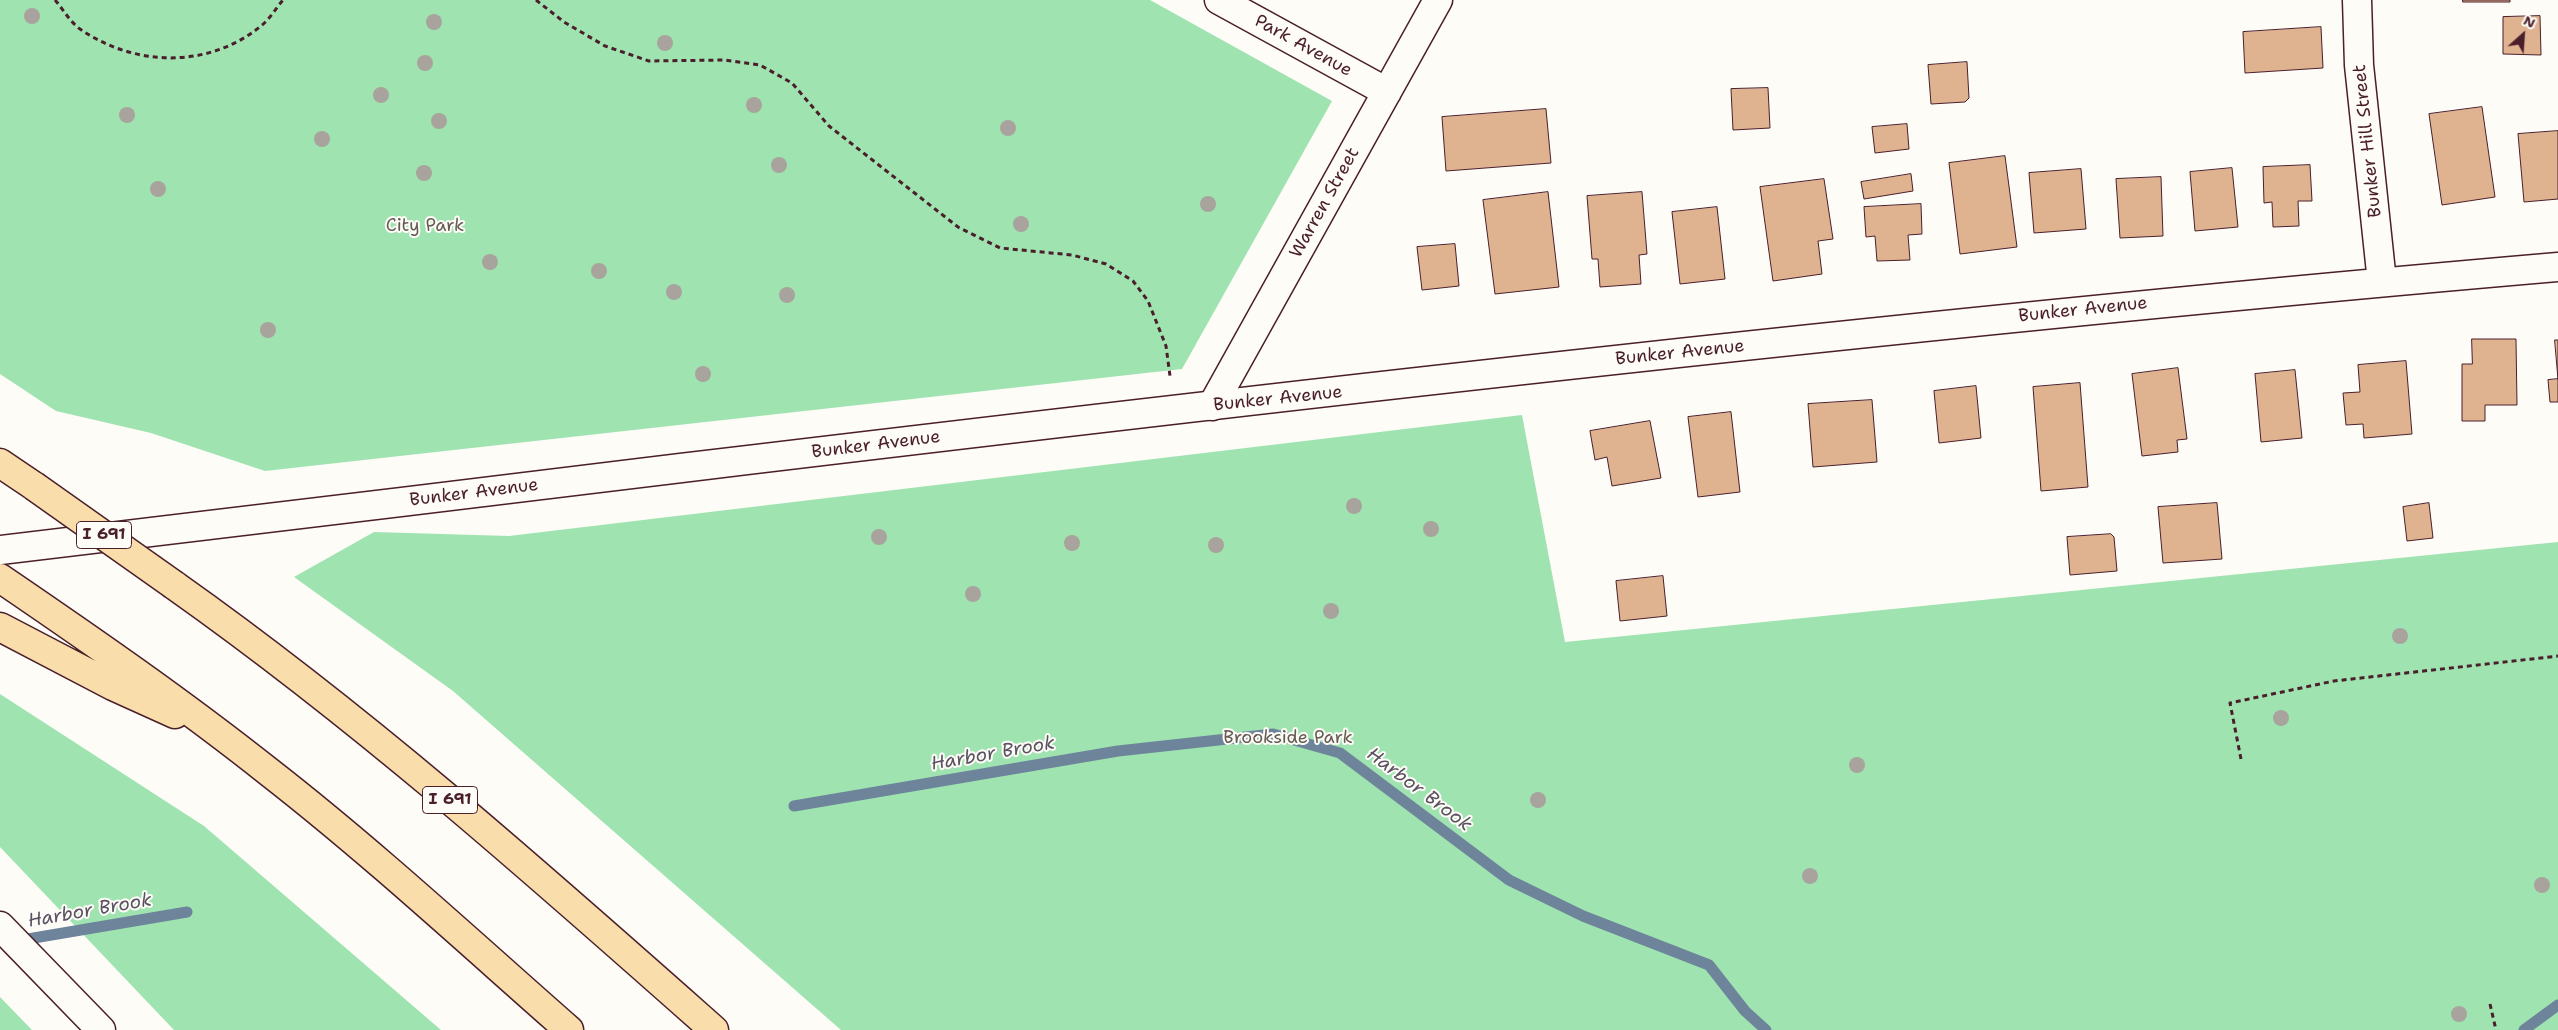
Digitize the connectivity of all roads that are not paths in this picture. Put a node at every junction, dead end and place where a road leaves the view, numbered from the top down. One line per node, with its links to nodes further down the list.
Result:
1 (1219, 0): 4 (street, Park Avenue)
2 (1438, 0): 4 (street, Warren Street)
3 (2357, 0): 6 (street, Bunker Hill Street)
4 (1387, 92): 7 (street, Warren Street)
5 (2558, 267): 6 (street, Bunker Avenue)
6 (2382, 282): 7 (street, Bunker Avenue)
7 (1212, 406): 9 (street, Bunker Avenue)
8 (0, 463): 16 (highway, I 691, bridge)
9 (0, 550)
10 (0, 578): 12 (highway)
11 (0, 627): 12 (highway)
12 (214, 729): 15 (highway)
13 (0, 926): 14 (street)
14 (101, 1030)
15 (569, 1030)
16 (714, 1030)

